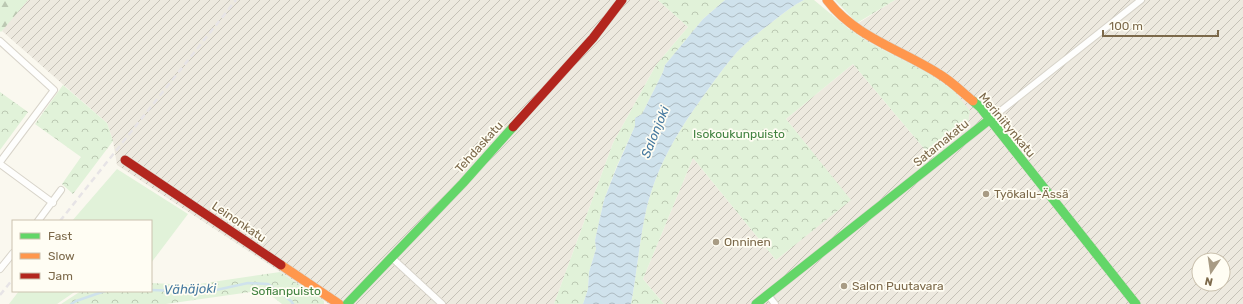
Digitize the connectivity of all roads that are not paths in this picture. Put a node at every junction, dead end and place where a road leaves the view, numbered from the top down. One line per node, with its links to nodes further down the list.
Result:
1 (622, 0): 12 (street, Tehdaskatu)
2 (827, 0): 5 (street, Meriniitynkatu)
3 (1141, 0): 5 (street, Satamakatu)
4 (1, 42): 7 (street)
5 (990, 120): 14 (street, Satamakatu); 20 (street, Meriniitynkatu)
6 (125, 160): 15 (street, Leinonkatu)
7 (0, 163): 9 (street)
8 (61, 190): 9 (street)
9 (53, 203): 10 (street)
10 (39, 220)
11 (12, 254): 13 (street)
12 (391, 257): 16 (street, Tehdaskatu); 17 (street)
13 (0, 269)
14 (768, 295): 18 (street, Satamakatu); 19 (street)
15 (339, 304)
16 (346, 304)
17 (442, 304)
18 (756, 304)
19 (775, 304)
20 (1136, 304)

